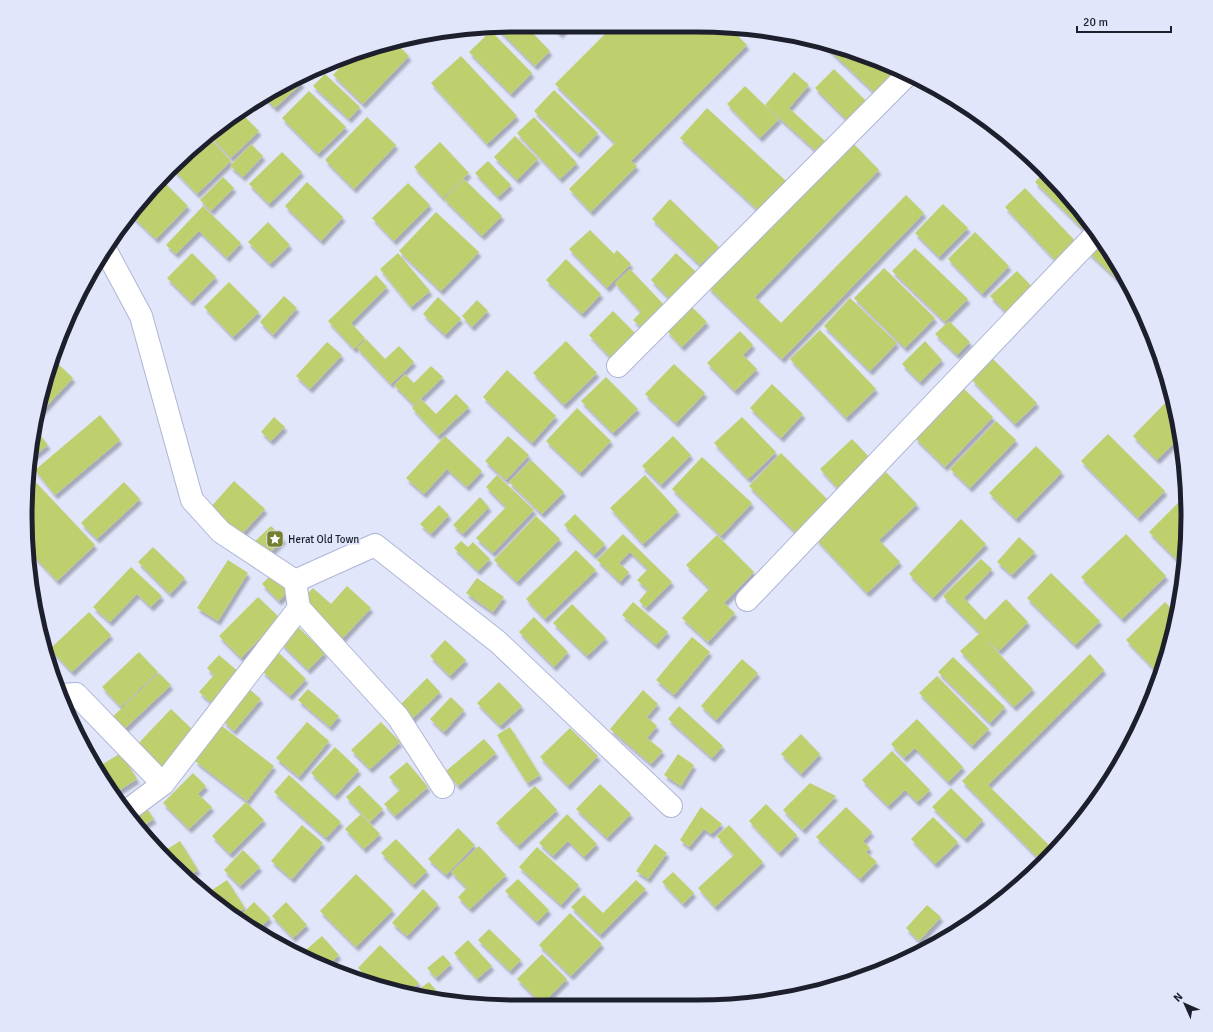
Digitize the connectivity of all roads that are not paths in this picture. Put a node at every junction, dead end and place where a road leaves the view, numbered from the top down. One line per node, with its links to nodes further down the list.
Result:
1 (903, 79): 4 (street)
2 (1093, 238): 6 (street)
3 (109, 256): 5 (street)
4 (618, 366)
5 (295, 581): 7 (street); 11 (street)
6 (747, 600)
7 (299, 608): 9 (street); 10 (street)
8 (67, 695): 9 (street)
9 (163, 784): 12 (street)
10 (443, 787)
11 (671, 806)
12 (130, 808)

